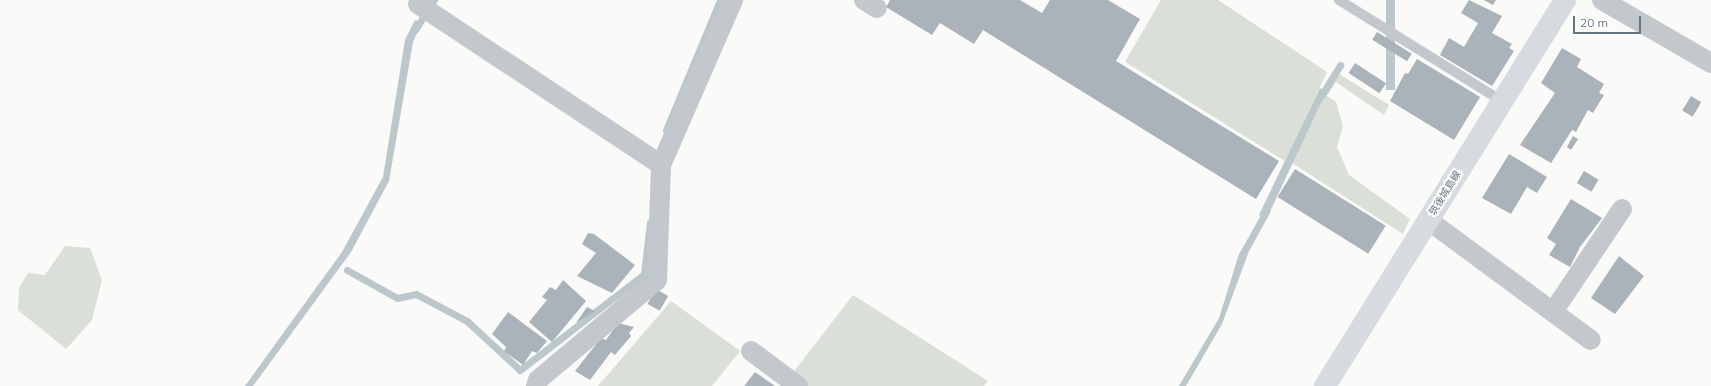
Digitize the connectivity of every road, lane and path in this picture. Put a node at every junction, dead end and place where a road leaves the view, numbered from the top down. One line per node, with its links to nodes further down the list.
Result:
1 (733, 0): 8 (street)
2 (1339, 0): 7 (lane)
3 (1565, 0): 7 (main road, 筑後城島線)
4 (1602, 0): 6 (street)
5 (418, 4): 8 (street)
6 (1711, 63)
7 (1502, 101): 10 (main road, 筑後城島線)
8 (661, 165): 14 (street)
9 (1622, 209): 11 (street)
10 (1428, 220): 11 (street); 16 (main road, 筑後城島線)
11 (1553, 312): 12 (street)
12 (1590, 340)
13 (751, 351): 15 (street)
14 (536, 386)
15 (798, 386)
16 (1325, 386)

